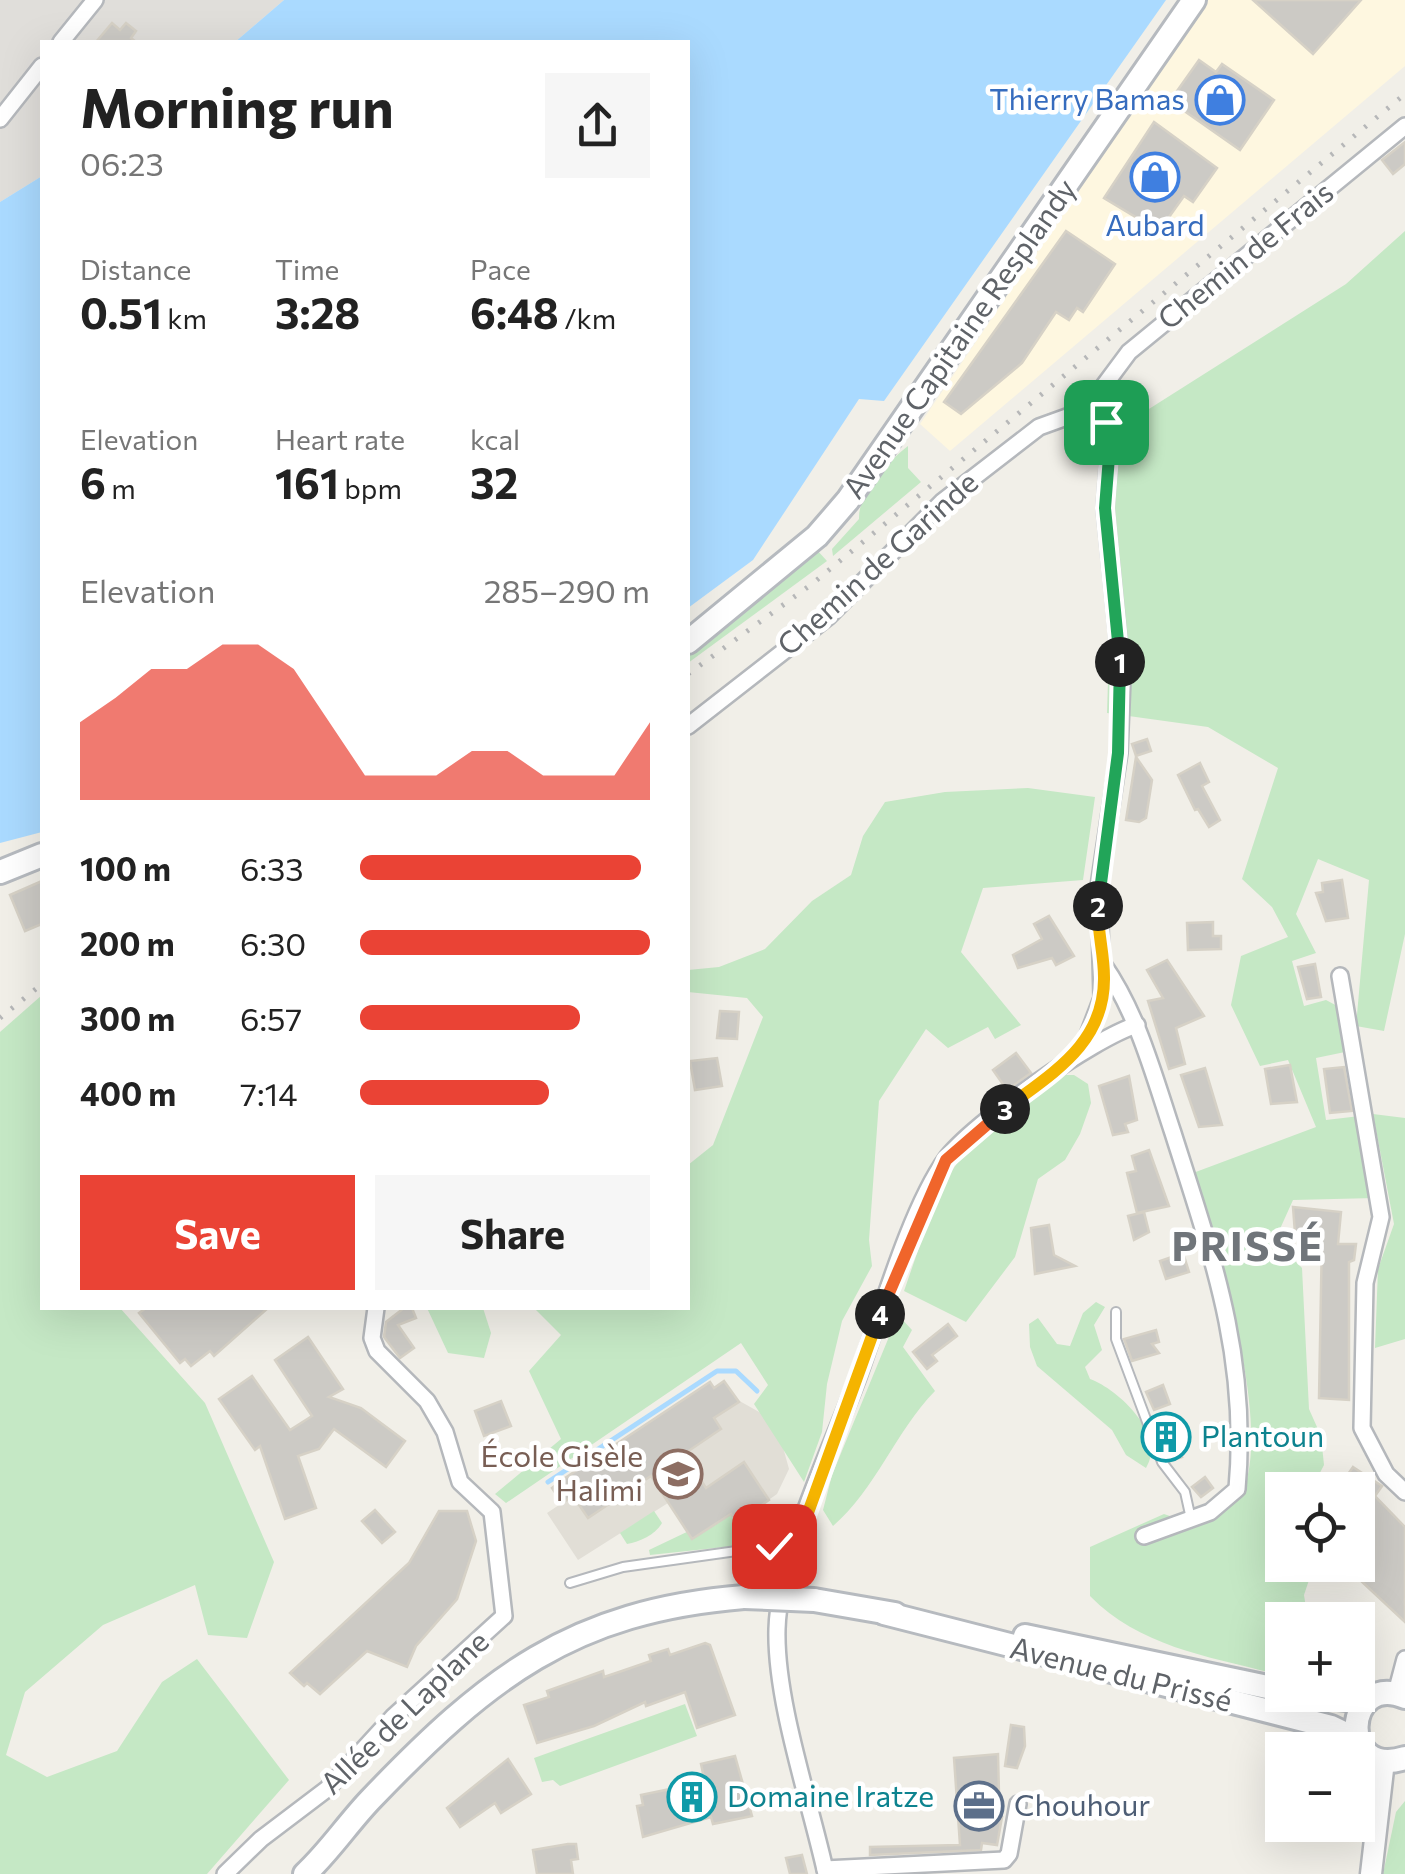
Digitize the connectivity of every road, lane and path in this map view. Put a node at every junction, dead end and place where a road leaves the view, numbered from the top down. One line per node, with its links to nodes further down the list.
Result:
1 (95, 0): 3 (street)
2 (1194, 0): 10 (main road, Avenue Capitaine Resplandy)
3 (63, 40)
4 (40, 69): 5 (street)
5 (0, 119)
6 (1405, 126): 7 (street, Chemin de Frais)
7 (1097, 395): 8 (street, Chemin de Frais); 9 (street)
8 (1076, 414): 9 (street); 11 (street, Chemin de Garinde)
9 (1101, 426): 14 (street)
10 (690, 640)
11 (690, 724)
12 (40, 856): 13 (main road)
13 (0, 872)
14 (1103, 964): 16 (street); 17 (street)
15 (1340, 976): 20 (street)
16 (1136, 1025): 17 (street); 21 (street)
17 (1082, 1050): 23 (street)
18 (376, 1310): 35 (street, Allée de Laplane)
19 (1116, 1312): 21 (lane)
20 (1405, 1492)
21 (1191, 1519): 22 (street)
22 (1144, 1536)
23 (797, 1543): 24 (lane); 33 (street)
24 (570, 1582)
25 (884, 1612): 27 (main road, Avenue du Prissé); 30 (main road, Avenue du Prissé); 34 (main road, Avenue du Prissé, bridge)
26 (1405, 1659): 28 (street)
27 (1265, 1686)
28 (1401, 1695): 29 (main road)
29 (1375, 1700)
30 (1341, 1732)
31 (1395, 1759): 36 (street)
32 (1018, 1804): 33 (street)
33 (826, 1871)
34 (309, 1872)
35 (226, 1874)
36 (1371, 1874)

